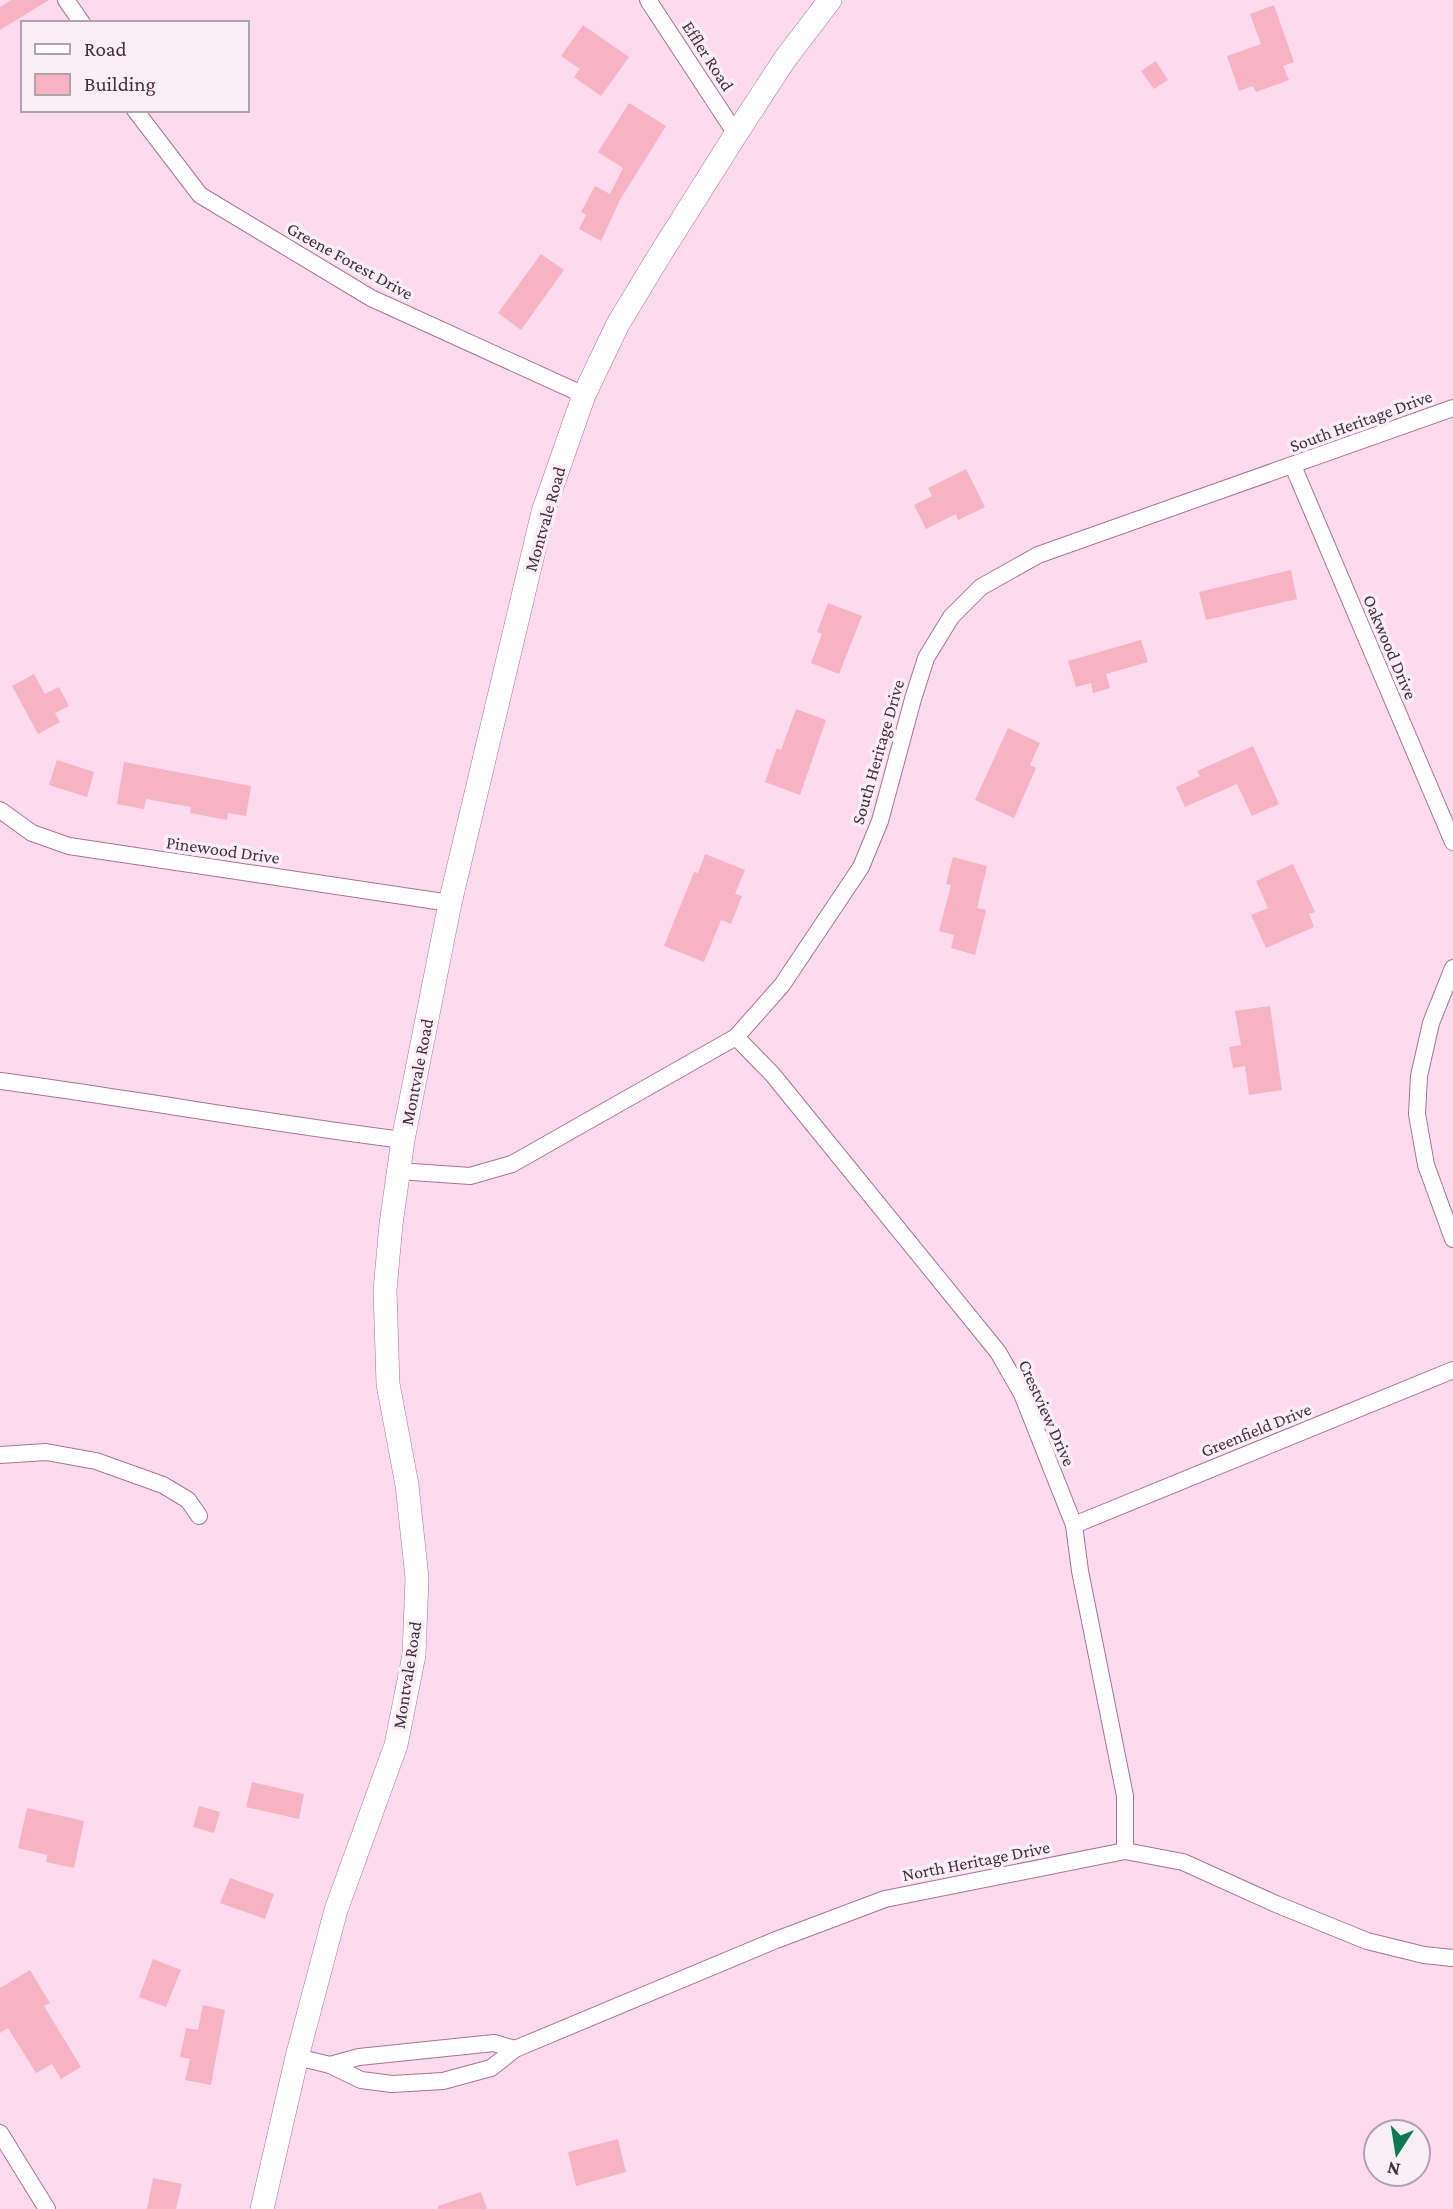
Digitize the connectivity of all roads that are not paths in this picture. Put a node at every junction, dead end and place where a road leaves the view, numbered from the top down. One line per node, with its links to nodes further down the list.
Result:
1 (66, 0): 4 (street)
2 (648, 0): 6 (street, Effler Road)
3 (830, 0): 6 (main road, Montvale Road)
4 (81, 21)
5 (137, 112): 7 (street, Greene Forest Drive)
6 (736, 134): 7 (main road, Montvale Road)
7 (584, 395): 12 (main road, Montvale Road)
8 (1453, 408): 9 (street, South Heritage Drive)
9 (1293, 466): 11 (street, Oakwood Drive); 14 (street, South Heritage Drive)
10 (0, 810): 12 (street, Pinewood Drive)
11 (1453, 842)
12 (450, 904): 16 (main road, Montvale Road)
13 (1453, 968): 18 (street)
14 (736, 1037): 17 (street, South Heritage Drive); 22 (street, Crestview Drive)
15 (0, 1081): 16 (street)
16 (403, 1140): 17 (main road, Montvale Road)
17 (398, 1171): 26 (main road, Montvale Road)
18 (1453, 1239)
19 (1453, 1370): 22 (street, Greenfield Drive)
20 (0, 1455): 21 (street)
21 (199, 1516)
22 (1074, 1525): 23 (street, Crestview Drive)
23 (1125, 1851): 24 (street, North Heritage Drive); 25 (street, North Heritage Drive)
24 (1453, 1958)
25 (515, 2049): 27 (street, North Heritage Drive); 27 (street, North Heritage Drive)
26 (297, 2057): 27 (street, North Heritage Drive); 30 (main road, Montvale Road)
27 (330, 2065)
28 (0, 2133): 29 (street)
29 (47, 2209)
30 (261, 2209)

